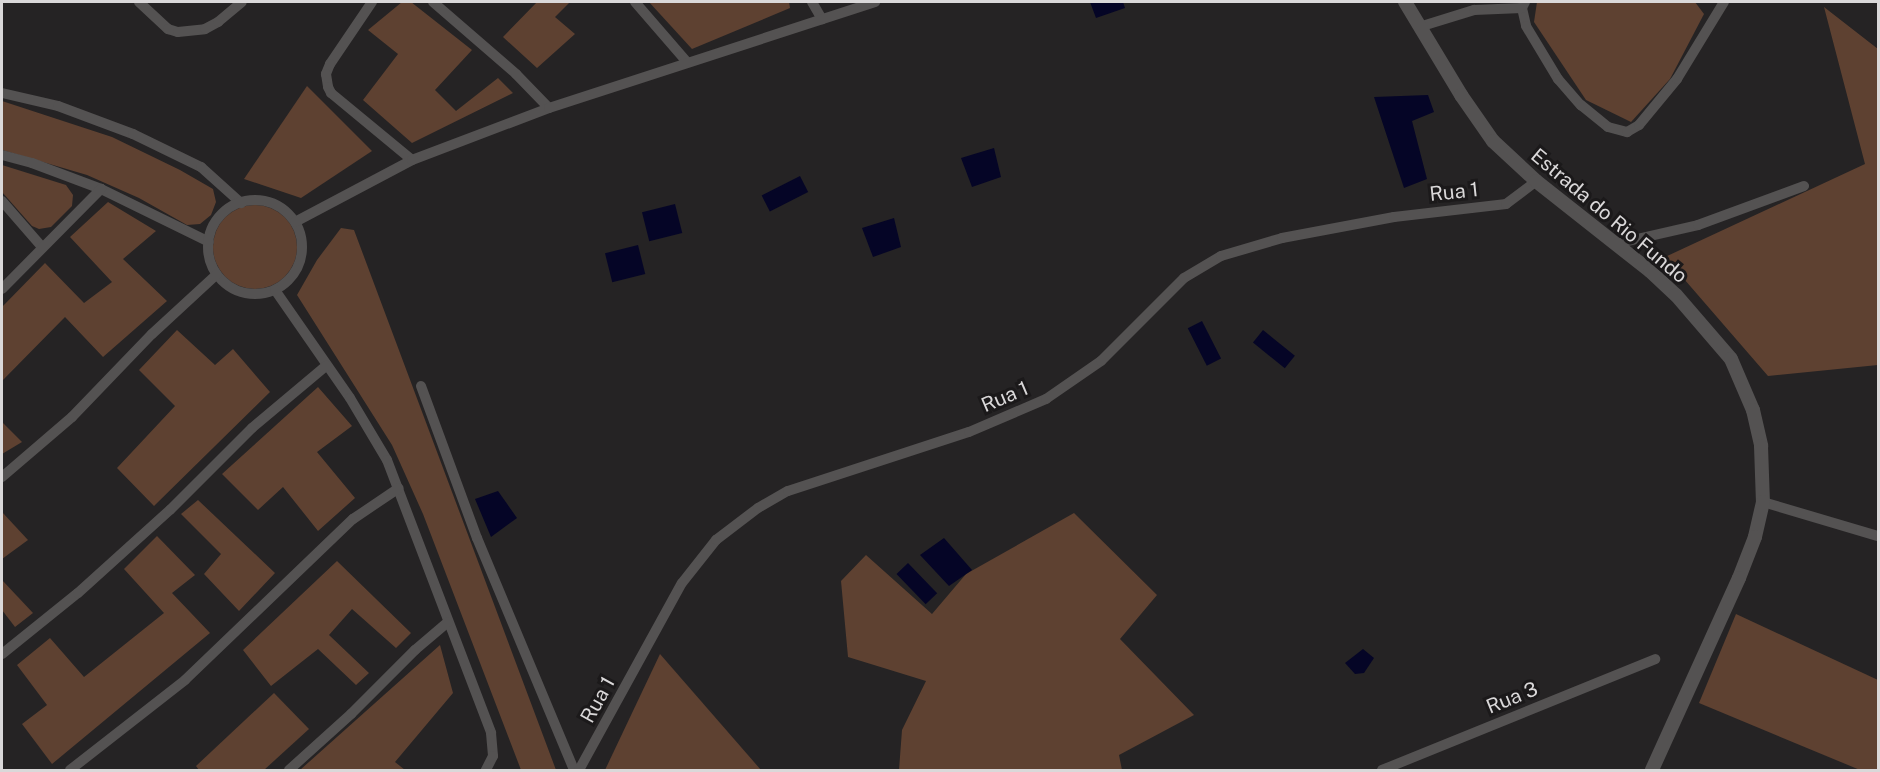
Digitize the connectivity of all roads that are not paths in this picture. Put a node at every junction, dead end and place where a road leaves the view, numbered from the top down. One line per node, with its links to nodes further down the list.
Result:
1 (139, 2): 2 (street)
2 (242, 2)
3 (372, 2): 17 (street)
4 (433, 2): 15 (street)
5 (635, 2): 13 (street)
6 (812, 2): 11 (street)
7 (875, 2): 11 (street)
8 (1406, 2): 12 (street, Estrada do Rio Fundo)
9 (1724, 2): 10 (street)
10 (1523, 5): 12 (street)
11 (822, 19): 13 (street)
12 (1419, 27): 18 (street, Estrada do Rio Fundo)
13 (687, 62): 15 (street)
14 (2, 93): 22 (street)
15 (549, 108): 17 (street)
16 (2, 155): 20 (street)
17 (412, 160): 23 (street)
18 (1536, 181): 25 (street, Estrada do Rio Fundo); 43 (street, Rua 1)
19 (1804, 186): 25 (street)
20 (101, 189): 24 (street); 26 (street)
21 (2, 201): 26 (street)
22 (242, 202): 23 (street); 24 (street)
23 (296, 222): 29 (street)
24 (209, 242): 27 (street)
25 (1615, 244): 34 (street, Estrada do Rio Fundo)
26 (42, 247): 28 (street)
27 (217, 274): 29 (street); 32 (street)
28 (2, 289)
29 (275, 290): 30 (street)
30 (326, 366): 33 (street); 37 (street)
31 (421, 386): 42 (street)
32 (2, 477)
33 (399, 488): 36 (street); 39 (street)
34 (1763, 502): 35 (street); 45 (street, Estrada do Rio Fundo)
35 (1878, 536)
36 (448, 622): 40 (street); 41 (street)
37 (2, 654)
38 (1655, 659): 44 (street, Rua 3)
39 (70, 771)
40 (289, 771)
41 (486, 771)
42 (574, 771)
43 (579, 771)
44 (1382, 771)
45 (1652, 771)

